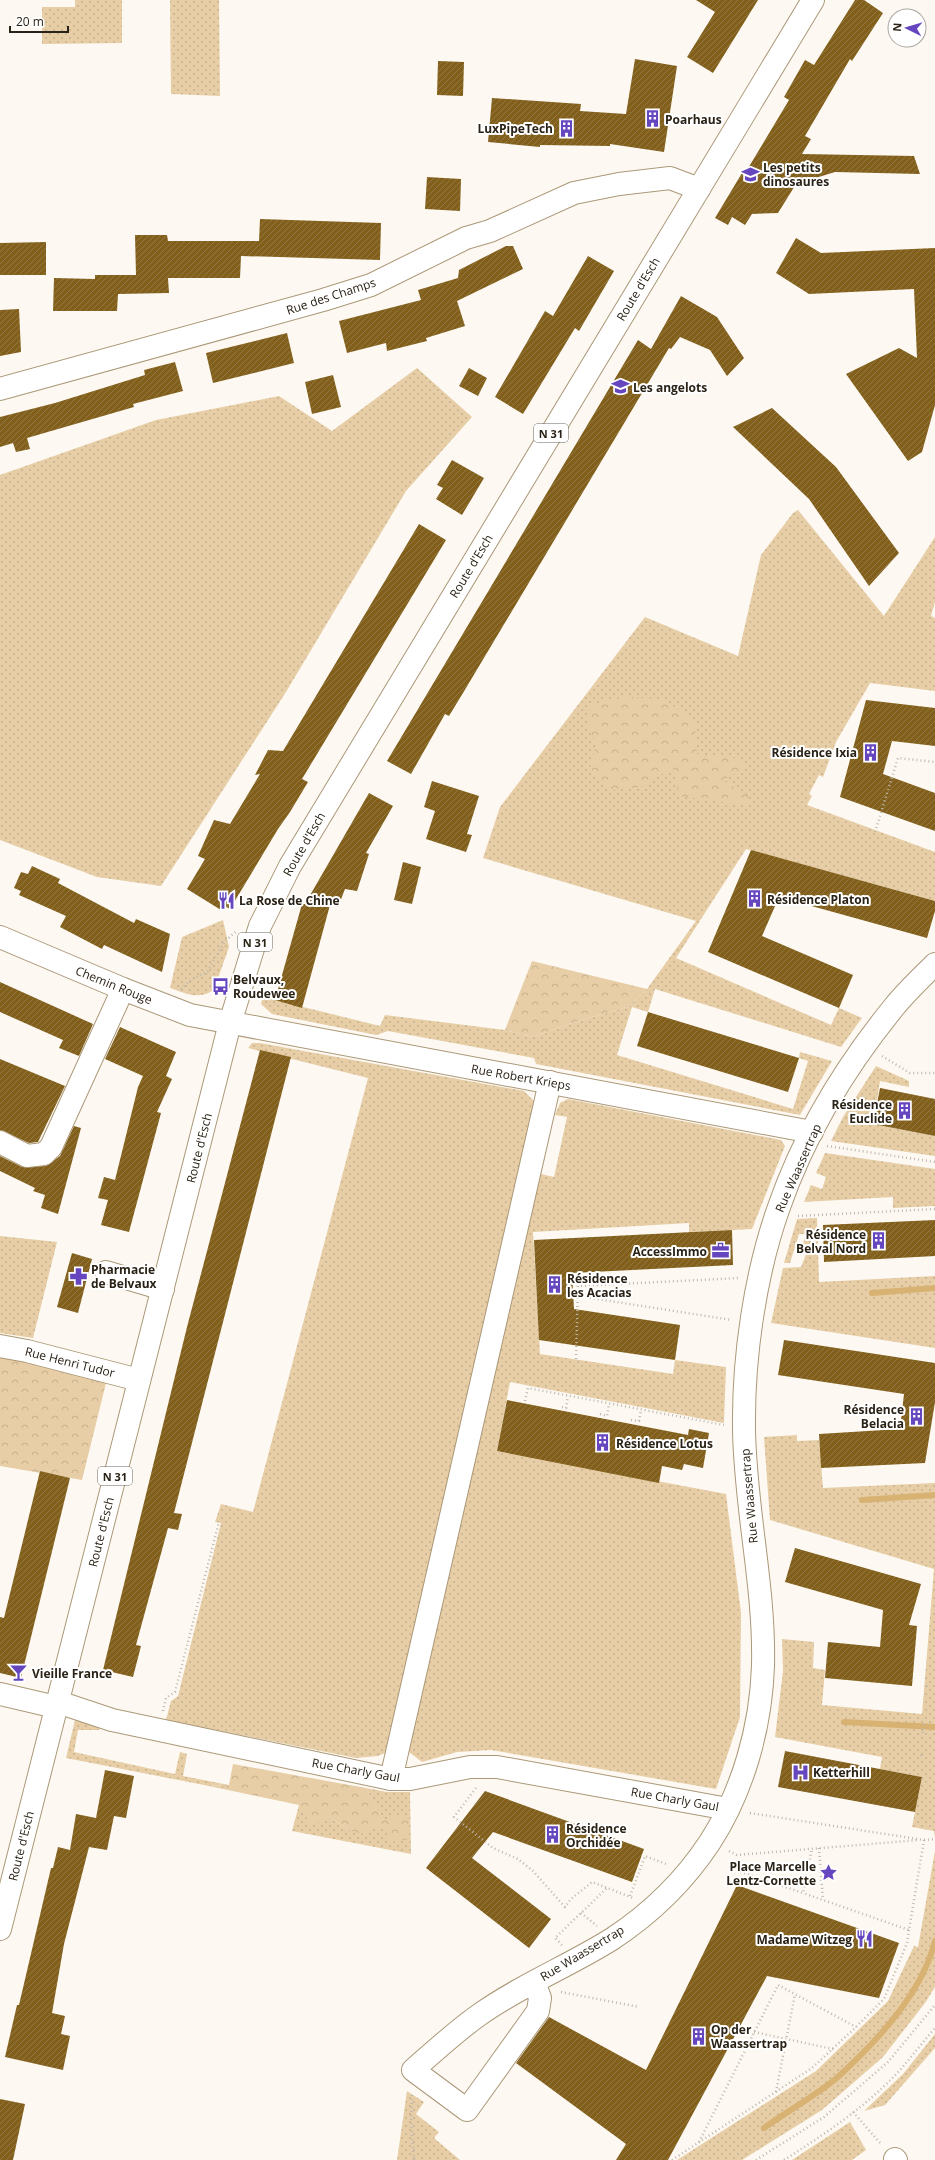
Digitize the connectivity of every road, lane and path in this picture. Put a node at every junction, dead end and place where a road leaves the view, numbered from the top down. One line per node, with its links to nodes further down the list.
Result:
1 (813, 0): 2 (street, Route d'Esch / N 31)
2 (699, 189): 3 (street, Rue des Champs); 6 (street, Route d'Esch / N 31)
3 (0, 389)
4 (935, 762): 5 (path)
5 (875, 832)
6 (260, 926): 10 (path); 11 (street, Route d'Esch / N 31)
7 (0, 937): 9 (street, Chemin Rouge)
8 (935, 964): 12 (street, Rue Waassertrap)
9 (122, 990): 10 (street, Chemin Rouge); 16 (street)
10 (174, 1008): 11 (street, Chemin Rouge)
11 (230, 1023): 14 (street, Rue Robert Krieps); 22 (street, Route d'Esch / N 31)
12 (864, 1046): 13 (path); 15 (street, Rue Waassertrap)
13 (935, 1073)
14 (550, 1082): 15 (street, Rue Robert Krieps); 47 (street)
15 (809, 1138): 17 (path); 19 (street, Rue Waassertrap)
16 (0, 1142)
17 (935, 1162)
18 (935, 1209): 19 (path)
19 (776, 1217): 35 (street, Rue Waassertrap)
20 (106, 1272): 22 (street)
21 (722, 1279): 23 (path)
22 (163, 1289): 27 (street, Route d'Esch / N 31)
23 (578, 1296): 24 (path); 26 (path)
24 (726, 1319)
25 (0, 1346): 27 (street, Rue Henri Tudor)
26 (576, 1359)
27 (139, 1380): 40 (street, Route d'Esch / N 31)
28 (568, 1396): 29 (path); 30 (path); 31 (path)
29 (525, 1401)
30 (609, 1404): 32 (path); 33 (path)
31 (562, 1407)
32 (641, 1410): 34 (path); 35 (path)
33 (600, 1414)
34 (631, 1420)
35 (744, 1429): 48 (street, Rue Waassertrap)
36 (219, 1522): 42 (path)
37 (928, 1683): 38 (path)
38 (927, 1687)
39 (0, 1694): 40 (street)
40 (57, 1704): 42 (street, Rue Charly Gaul); 62 (street, Route d'Esch / N 31)
41 (924, 1722): 43 (path)
42 (159, 1731): 47 (street, Rue Charly Gaul)
43 (923, 1733)
44 (922, 1752): 45 (path)
45 (921, 1756)
46 (470, 1767): 47 (street, Rue Charly Gaul); 48 (street, Rue Charly Gaul); 57 (path)
47 (391, 1779)
48 (728, 1809): 52 (street, Rue Waassertrap)
49 (753, 1813): 51 (path)
50 (935, 1839): 51 (path)
51 (924, 1840): 54 (path); 63 (path)
52 (709, 1843): 53 (path); 56 (street, Rue Waassertrap)
53 (812, 1848): 54 (path); 58 (path)
54 (819, 1848): 60 (path)
55 (729, 1868): 58 (path)
56 (686, 1872): 59 (path); 61 (street, Rue Waassertrap)
57 (607, 1888): 59 (path); 64 (path)
58 (803, 1894): 60 (path)
59 (630, 1896): 61 (path)
60 (823, 1900): 63 (path)
61 (654, 1906): 65 (street, Rue Waassertrap)
62 (0, 1929)
63 (909, 1930): 70 (path)
64 (561, 1944)
65 (534, 1982): 65 (street, Rue Waassertrap)
66 (555, 1990): 69 (path)
67 (795, 1994): 70 (path); 72 (path); 73 (path)
68 (935, 2005): 81 (path)
69 (639, 2007)
70 (856, 2027): 74 (path)
71 (935, 2028): 77 (path)
72 (754, 2032): 73 (path); 78 (path)
73 (786, 2039): 74 (path); 75 (path)
74 (833, 2049): 75 (path)
75 (776, 2092): 78 (path)
76 (412, 2097): 79 (path)
77 (853, 2112): 82 (path); 83 (path)
78 (698, 2142): 80 (path)
79 (414, 2160)
80 (672, 2160)
81 (756, 2160)
82 (784, 2160)
83 (896, 2160)

